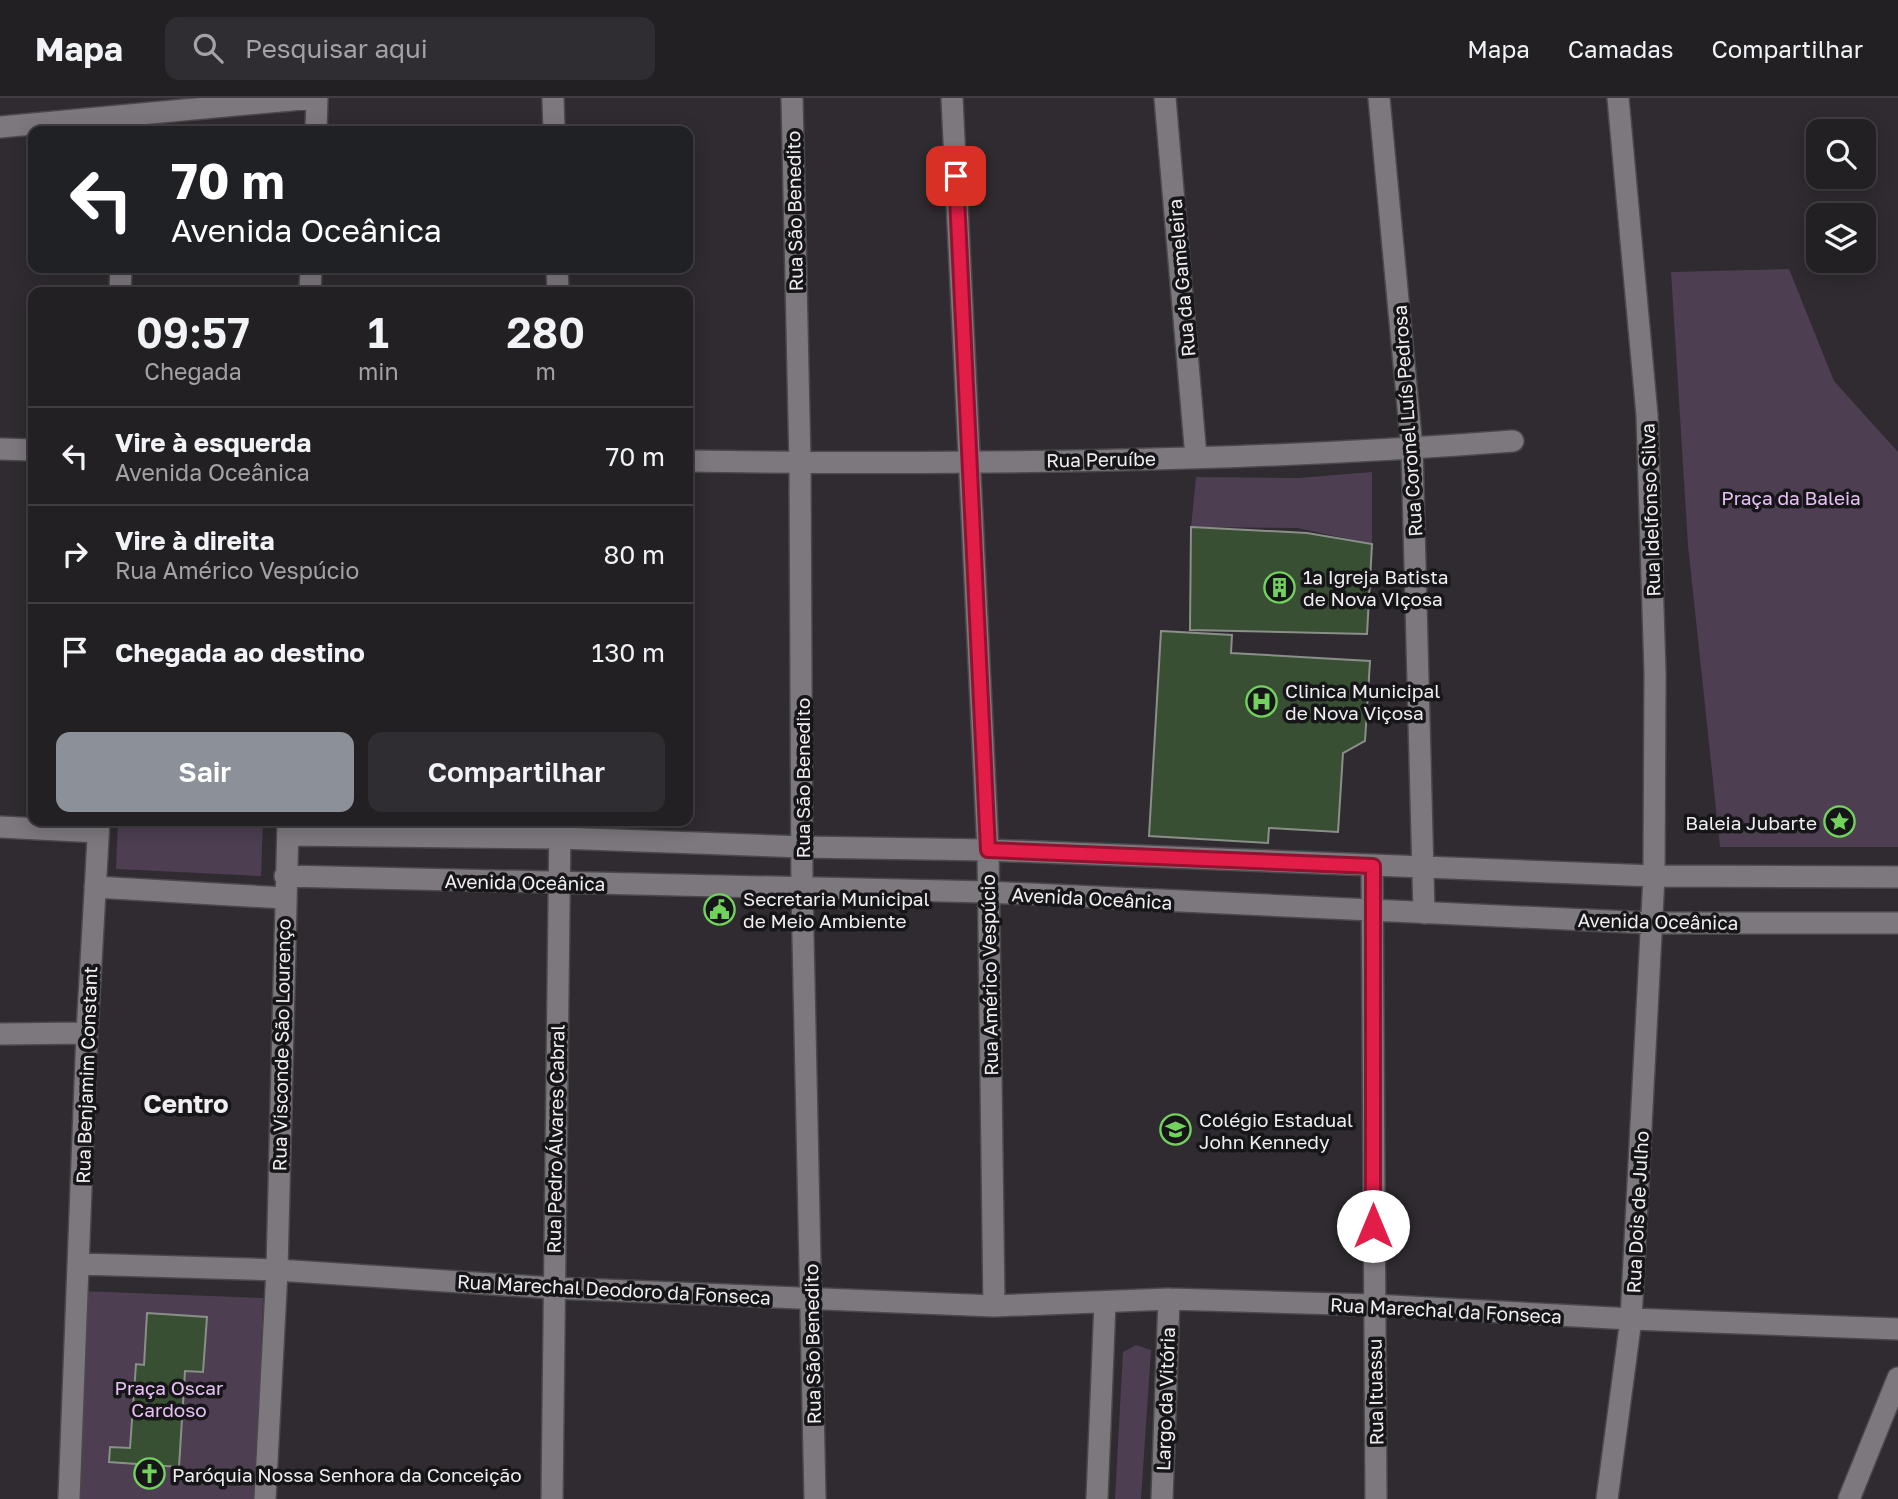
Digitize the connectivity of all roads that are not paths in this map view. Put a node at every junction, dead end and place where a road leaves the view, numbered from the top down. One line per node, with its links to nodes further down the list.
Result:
1 (315, 98): 8 (street); 11 (street)
2 (553, 98): 12 (street)
3 (792, 98): 21 (street, Rua São Benedito)
4 (953, 98): 20 (street, Rua Américo Vespúcio)
5 (1165, 98): 18 (street, Rua da Gameleira)
6 (1379, 98): 16 (street, Rua Coronel Luís Pedrosa)
7 (1618, 98): 31 (street, Rua Idelfonso Silva)
8 (125, 123): 10 (street)
9 (28, 126): 13 (street)
10 (31, 126)
11 (316, 126)
12 (554, 126)
13 (0, 127)
14 (1513, 441): 16 (street, Rua Peruíbe)
15 (0, 449): 17 (street)
16 (1412, 449): 18 (street, Rua Peruíbe); 29 (street, Rua Coronel Luís Pedrosa)
17 (28, 450)
18 (1196, 457): 20 (street, Rua Peruíbe)
19 (693, 461): 21 (street, Rua Peruíbe)
20 (971, 462): 21 (street, Rua Peruíbe); 27 (street, Rua Américo Vespúcio)
21 (800, 463): 26 (street, Rua São Benedito)
22 (98, 826): 23 (street); 34 (street, Rua Benjamim Constant)
23 (0, 827)
24 (288, 828): 25 (street); 30 (street, Rua Visconde São Lourenço)
25 (560, 830): 26 (street); 33 (street, Rua Pedro Álvares Cabral)
26 (802, 847): 27 (street); 35 (street, Rua São Benedito)
27 (988, 850): 28 (street); 36 (street, Rua Américo Vespúcio)
28 (1373, 866): 29 (street); 38 (street, Rua Ituassu)
29 (1424, 868): 31 (street); 39 (street, Rua Coronel Luís Pedrosa)
30 (285, 876): 33 (street, Avenida Oceânica); 37 (street, Rua Visconde São Lourenço)
31 (1654, 876): 32 (street); 40 (street, Rua Idelfonso Silva)
32 (1898, 877)
33 (559, 883): 35 (street, Avenida Oceânica); 46 (street, Rua Pedro Álvares Cabral)
34 (95, 887): 37 (street); 42 (street, Rua Benjamim Constant)
35 (802, 889): 36 (street, Avenida Oceânica); 47 (street, Rua São Benedito)
36 (987, 892): 38 (street, Avenida Oceânica); 51 (street, Rua Américo Vespúcio)
37 (284, 898): 45 (street, Rua Visconde São Lourenço)
38 (1372, 912): 39 (street, Avenida Oceânica); 50 (street, Rua Ituassu)
39 (1424, 913): 40 (street, Avenida Oceânica)
40 (1651, 923): 41 (street, Avenida Oceânica); 52 (street, Rua Dois de Julho)
41 (1898, 923)
42 (87, 1033): 43 (street); 44 (street, Rua Benjamim Constant)
43 (0, 1034)
44 (80, 1264): 45 (street); 55 (street)
45 (277, 1270): 46 (street, Rua Marechal Deodoro da Fonseca); 56 (street)
46 (553, 1288): 47 (street, Rua Marechal Deodoro da Fonseca); 57 (street, Rua Pedro Álvares Cabral)
47 (811, 1299): 51 (street, Rua Marechal Deodoro da Fonseca); 58 (street, Rua São Benedito)
48 (1169, 1299): 49 (street, Rua Marechal da Fonseca); 50 (street, Rua Marechal da Fonseca); 60 (street, Largo da Vitória)
49 (1105, 1302): 51 (street, Rua Marechal da Fonseca); 59 (street)
50 (1373, 1305): 52 (street, Rua Marechal da Fonseca); 61 (street, Rua Ituassu)
51 (994, 1306)
52 (1631, 1319): 53 (street, Rua Marechal da Fonseca); 62 (street, Rua Dois de Julho)
53 (1898, 1329)
54 (1898, 1378): 63 (street)
55 (69, 1499)
56 (265, 1499)
57 (552, 1499)
58 (815, 1499)
59 (1097, 1499)
60 (1162, 1499)
61 (1376, 1499)
62 (1607, 1499)
63 (1849, 1499)

